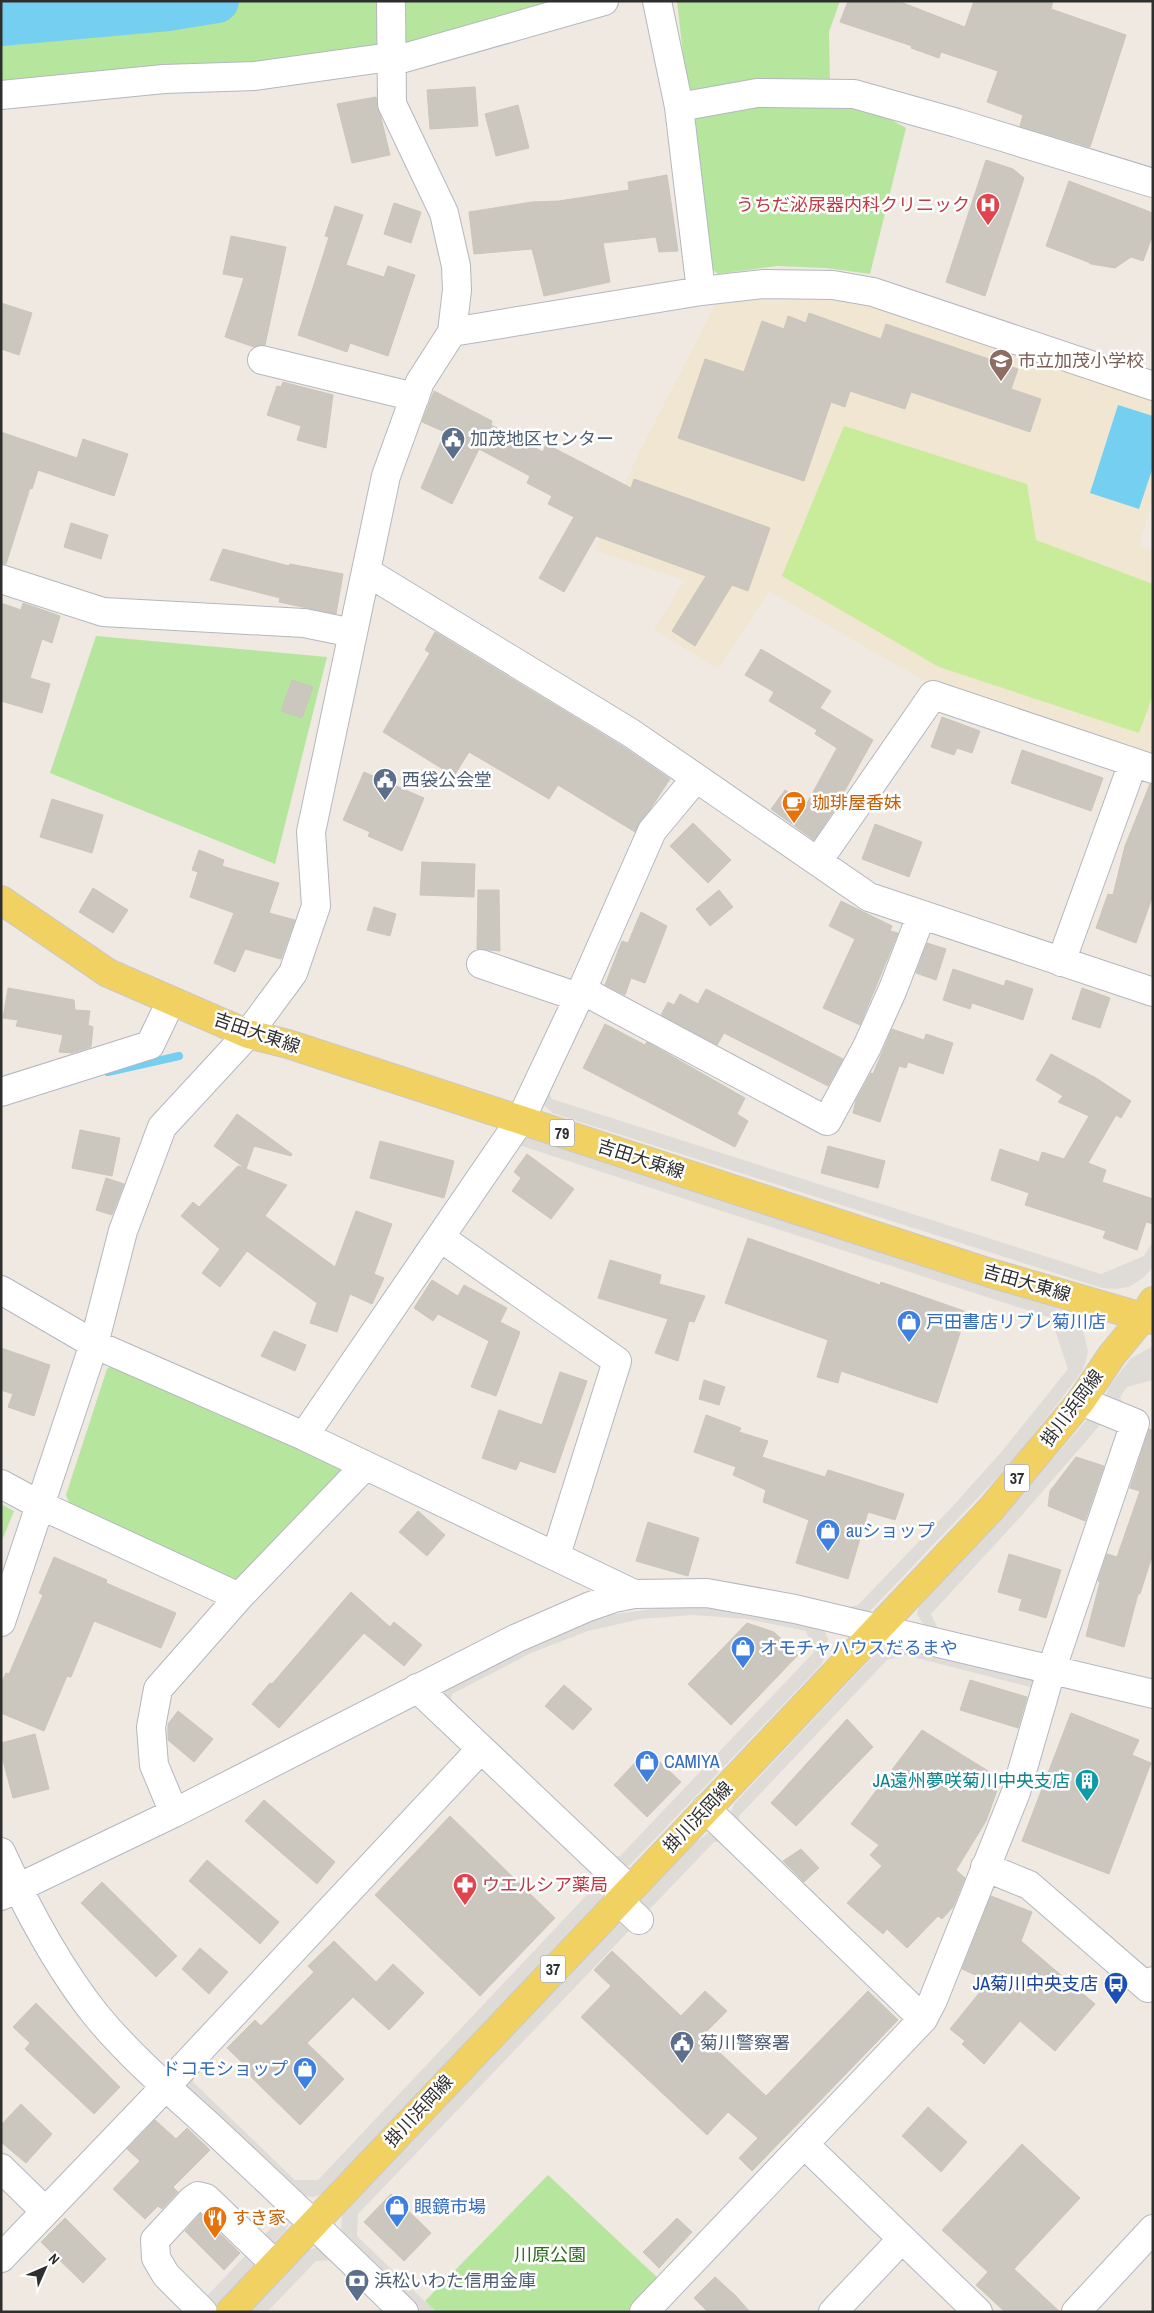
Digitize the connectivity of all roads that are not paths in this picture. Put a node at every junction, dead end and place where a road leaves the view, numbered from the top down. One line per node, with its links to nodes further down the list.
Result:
1 (391, 1): 4 (street)
2 (604, 1): 4 (street)
3 (657, 1): 6 (street)
4 (390, 59): 5 (street); 9 (street)
5 (1, 94)
6 (679, 107): 7 (street); 8 (street)
7 (1153, 183)
8 (701, 292): 9 (street); 11 (street)
9 (452, 332): 12 (street)
10 (262, 360): 12 (street)
11 (1153, 386)
12 (415, 397): 13 (street)
13 (367, 572): 15 (street); 17 (street)
14 (1, 579): 15 (street)
15 (353, 633): 26 (street)
16 (1143, 766): 18 (street); 21 (street)
17 (696, 778): 18 (street); 24 (street)
18 (818, 861): 20 (street)
19 (1, 900): 25 (main road, 吉田大東線 / 79)
20 (921, 916): 21 (street); 24 (street)
21 (1061, 962): 23 (street)
22 (480, 964): 24 (street)
23 (1153, 992)
24 (580, 994): 28 (street)
25 (171, 1001): 26 (main road, 吉田大東線 / 79); 27 (street)
26 (248, 1034): 28 (main road, 吉田大東線 / 79); 32 (street)
27 (1, 1092)
28 (520, 1119): 29 (street); 31 (main road, 吉田大東線 / 79)
29 (441, 1238): 34 (street); 38 (street)
30 (1, 1290): 32 (street)
31 (1150, 1312): 33 (main road, 掛川浜岡線 / 37)
32 (94, 1344): 34 (street); 37 (street)
33 (1081, 1401): 42 (main road, 掛川浜岡線 / 37); 43 (street)
34 (304, 1436): 35 (street)
35 (365, 1466): 38 (street); 40 (street)
36 (1, 1484): 37 (street)
37 (40, 1505): 40 (street); 41 (street)
38 (556, 1555): 39 (street)
39 (634, 1594): 42 (street); 44 (street)
40 (239, 1597): 48 (street)
41 (1, 1622)
42 (877, 1628): 43 (street); 47 (main road, 掛川浜岡線 / 37)
43 (1051, 1671): 45 (street); 50 (street)
44 (417, 1688): 46 (street); 48 (street)
45 (1153, 1694)
46 (480, 1750): 52 (street); 56 (street)
47 (706, 1809): 52 (main road, 掛川浜岡線 / 37); 55 (street)
48 (174, 1813): 51 (street)
49 (1, 1852): 51 (street)
50 (985, 1867): 54 (street); 55 (street)
51 (9, 1892): 56 (street)
52 (624, 1894): 53 (street); 60 (main road, 掛川浜岡線 / 37)
53 (639, 1920)
54 (1153, 1981)
55 (924, 2019): 57 (street)
56 (166, 2086): 59 (street); 60 (street)
57 (804, 2144): 62 (street); 68 (street)
58 (1, 2168): 59 (street)
59 (45, 2211): 63 (street)
60 (313, 2224): 64 (main road, 掛川浜岡線 / 37); 67 (street)
61 (1153, 2229): 71 (street)
62 (901, 2240): 69 (street); 70 (street)
63 (1, 2258)
64 (275, 2264): 65 (street); 66 (main road, 掛川浜岡線 / 37)
65 (204, 2312)
66 (230, 2312)
67 (404, 2312)
68 (644, 2312)
69 (832, 2312)
70 (978, 2312)
71 (1076, 2312)

